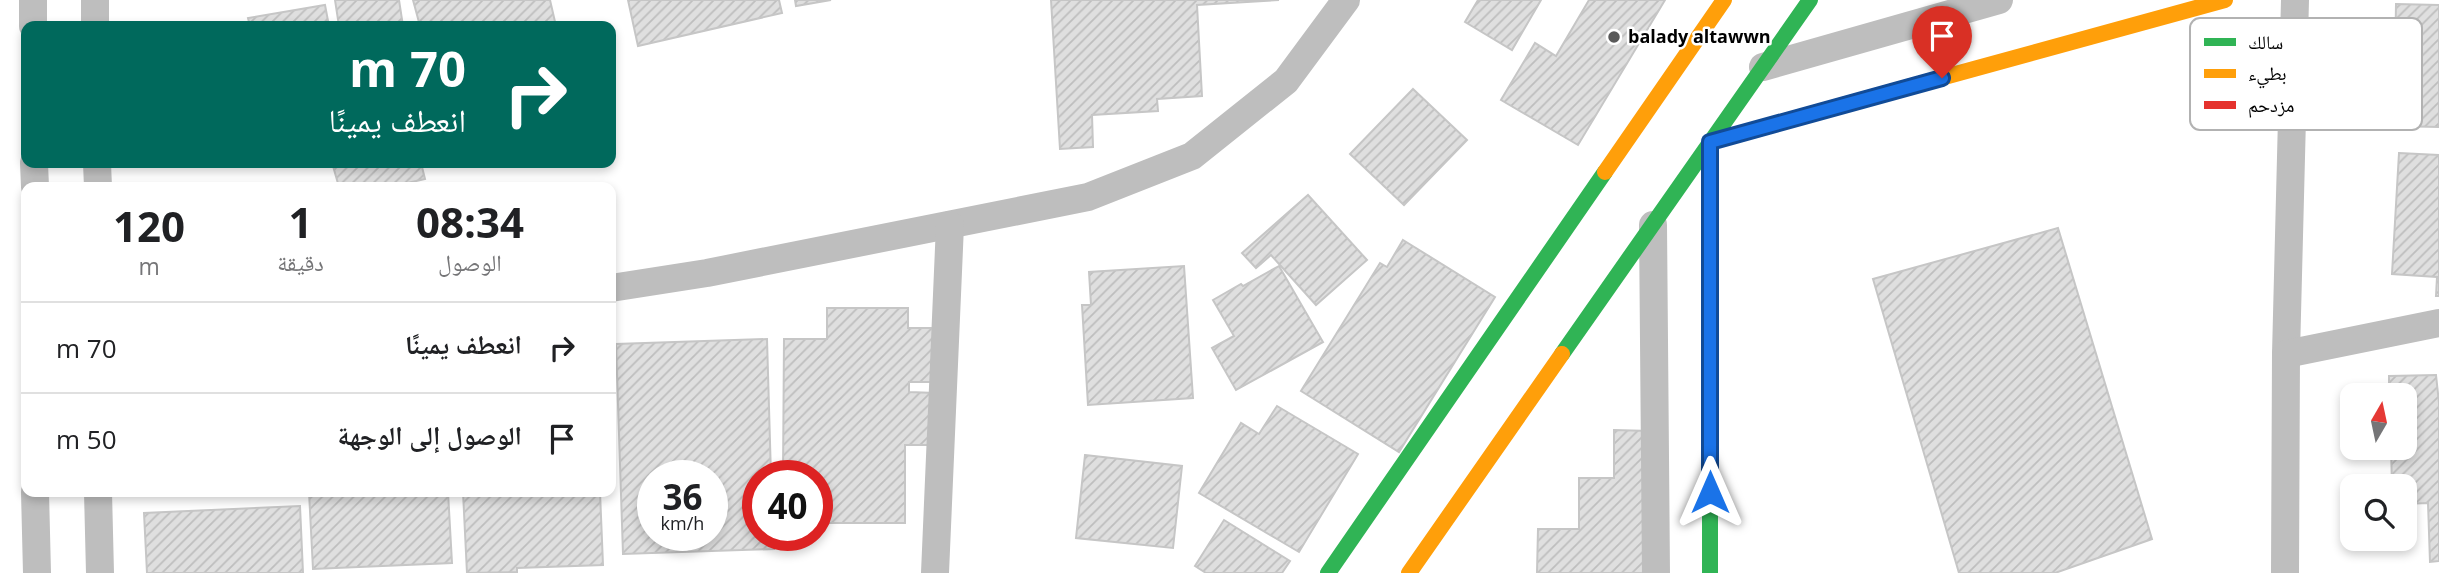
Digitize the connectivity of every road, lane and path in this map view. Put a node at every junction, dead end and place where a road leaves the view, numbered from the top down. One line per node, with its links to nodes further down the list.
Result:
1 (33, 0): 10 (street)
2 (95, 0): 11 (street)
3 (1346, 0): 15 (street)
4 (1724, 0): 25 (street)
5 (1810, 0): 12 (street)
6 (1999, 0): 12 (street)
7 (2225, 0): 14 (street)
8 (2295, 0): 9 (street)
9 (2295, 18)
10 (33, 21)
11 (95, 21)
12 (1763, 67): 14 (street)
13 (2292, 130): 19 (street)
14 (1710, 142): 16 (street); 28 (street)
15 (950, 225): 17 (street); 24 (street)
16 (1653, 225): 26 (street); 27 (street)
17 (616, 287)
18 (2439, 323): 19 (street)
19 (2286, 354): 29 (street)
20 (35, 497): 22 (street)
21 (98, 497): 23 (street)
22 (37, 573)
23 (100, 573)
24 (935, 573)
25 (1328, 573)
26 (1409, 573)
27 (1656, 573)
28 (1710, 573)
29 (2285, 573)

